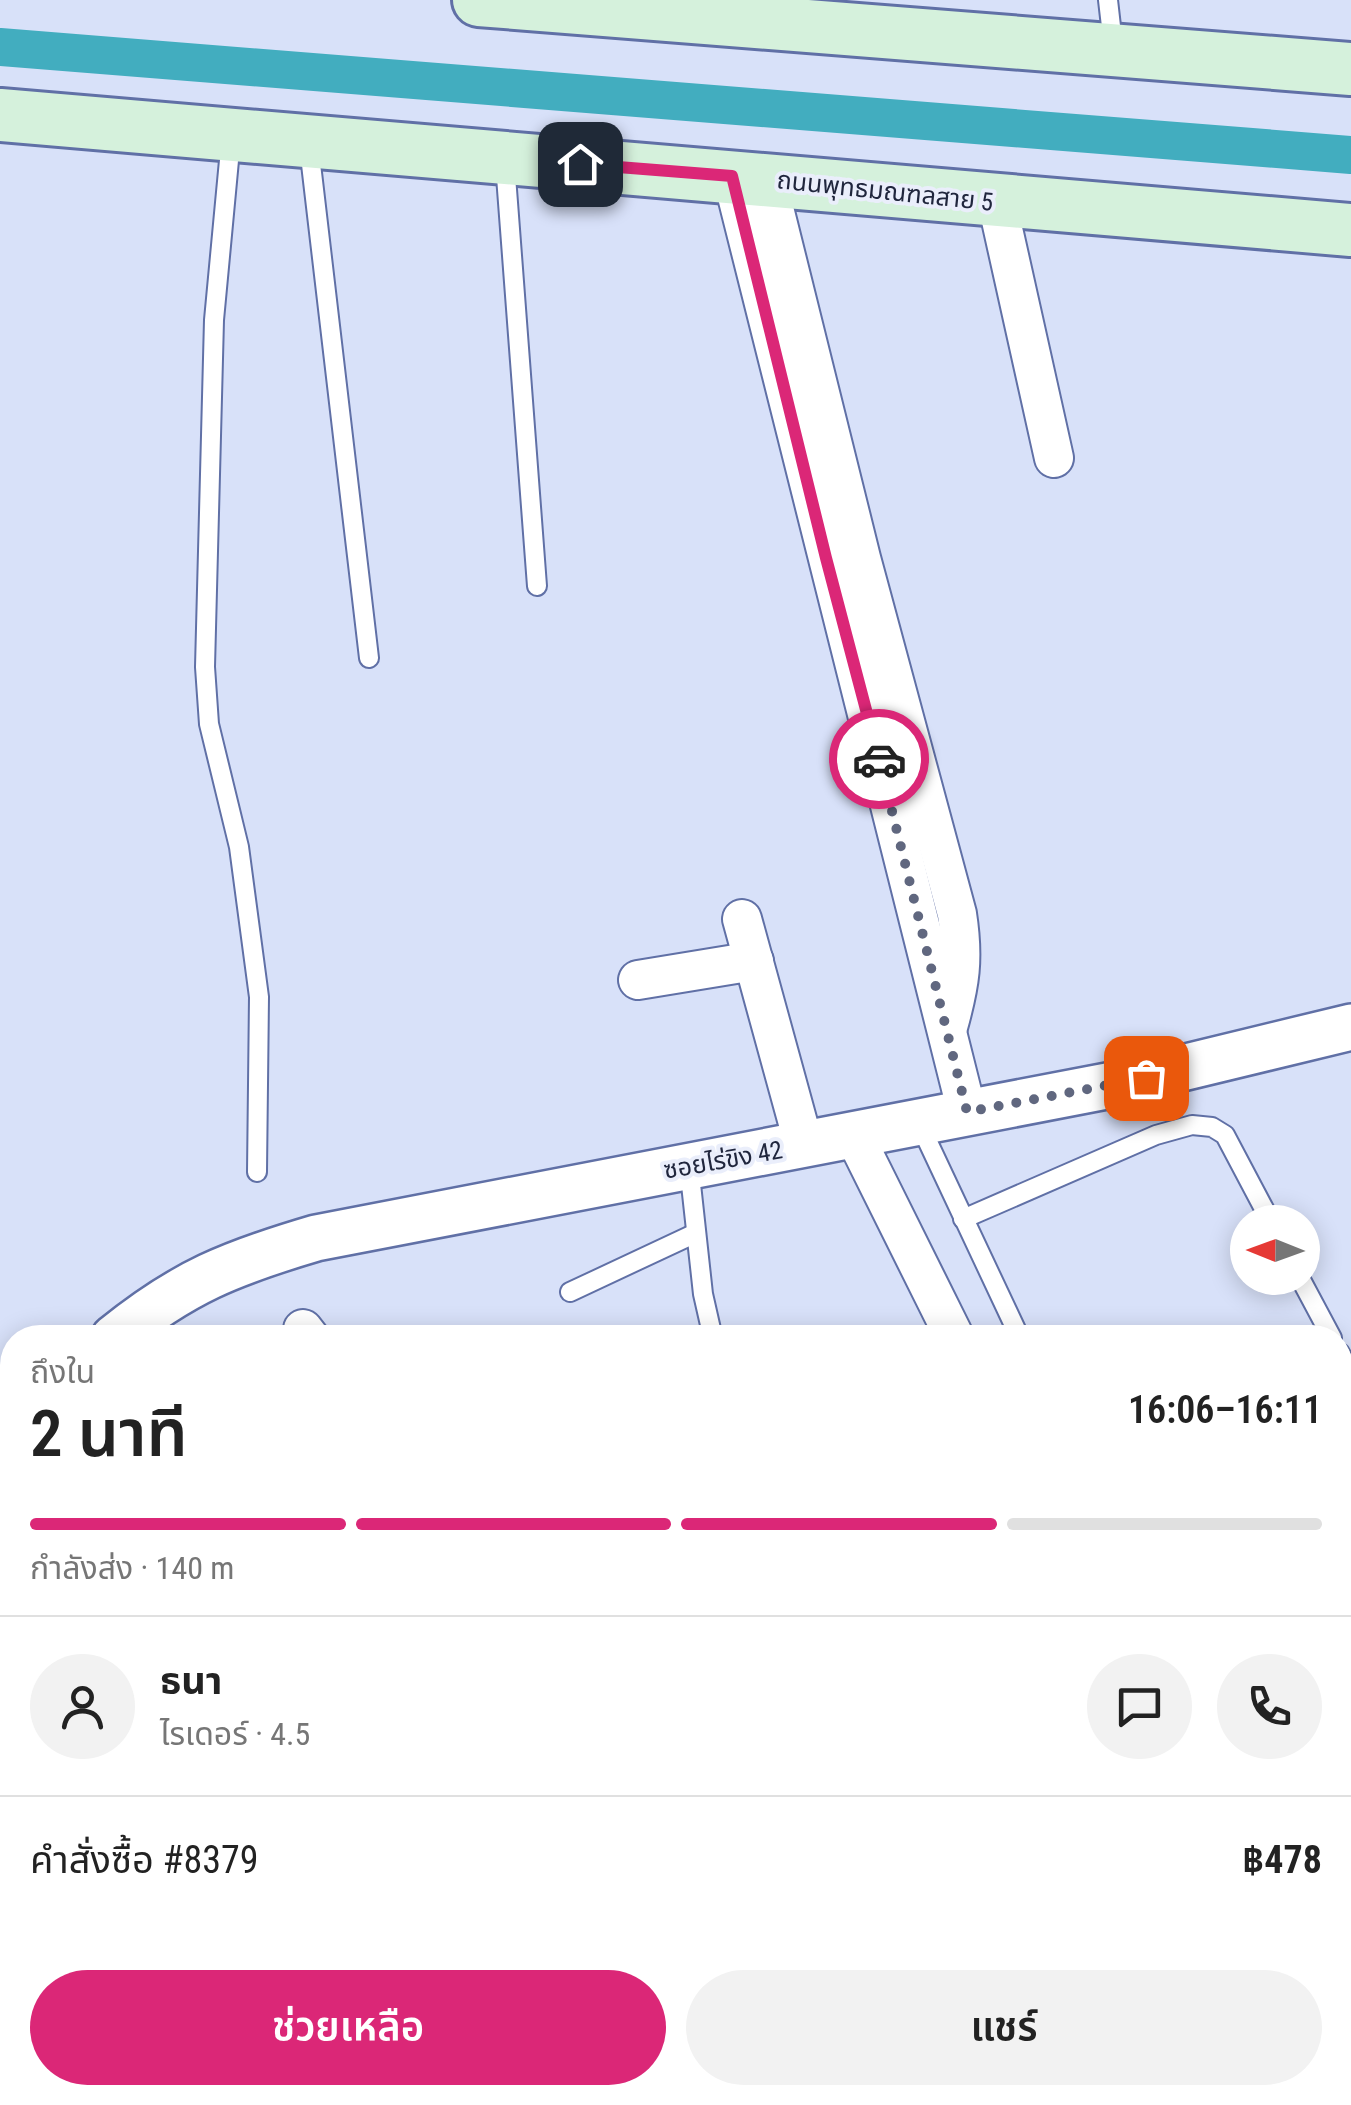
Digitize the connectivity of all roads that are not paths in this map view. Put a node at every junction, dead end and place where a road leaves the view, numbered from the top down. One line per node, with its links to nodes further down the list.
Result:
1 (479, 0): 2 (main road)
2 (784, 12): 3 (main road)
3 (1111, 25): 4 (main road)
4 (1351, 68)
5 (0, 116): 6 (main road, ถนนพุทธมณฑลสาย 5)
6 (232, 134): 7 (main road, ถนนพุทธมณฑลสาย 5); 24 (lane)
7 (309, 141): 8 (main road, ถนนพุทธมณฑลสาย 5); 14 (lane)
8 (505, 158): 9 (main road, ถนนพุทธมณฑลสาย 5); 13 (lane)
9 (749, 178): 10 (main road, ถนนพุทธมณฑลสาย 5); 19 (street)
10 (997, 202): 11 (main road, ถนนพุทธมณฑลสาย 5); 12 (street)
11 (1351, 230)
12 (1054, 458)
13 (537, 586)
14 (370, 658)
15 (742, 919): 16 (street)
16 (754, 960): 17 (street); 22 (street)
17 (638, 980)
18 (1351, 1027): 19 (street, ซอยไร่ขิง 42)
19 (967, 1112): 20 (street, ซอยไร่ขิง 42)
20 (918, 1123): 21 (street, ซอยไร่ขิง 42); 26 (lane)
21 (855, 1137): 22 (street, ซอยไร่ขิง 42); 32 (street)
22 (804, 1145): 23 (street, ซอยไร่ขิง 42)
23 (689, 1166): 27 (lane); 30 (street, ซอยไร่ขิง 42)
24 (257, 1172)
25 (1262, 1205): 26 (lane)
26 (963, 1220): 33 (lane)
27 (696, 1232): 28 (lane); 31 (lane)
28 (570, 1292)
29 (1309, 1295): 34 (lane)
30 (130, 1325)
31 (711, 1325)
32 (948, 1325)
33 (1014, 1325)
34 (1325, 1325)

